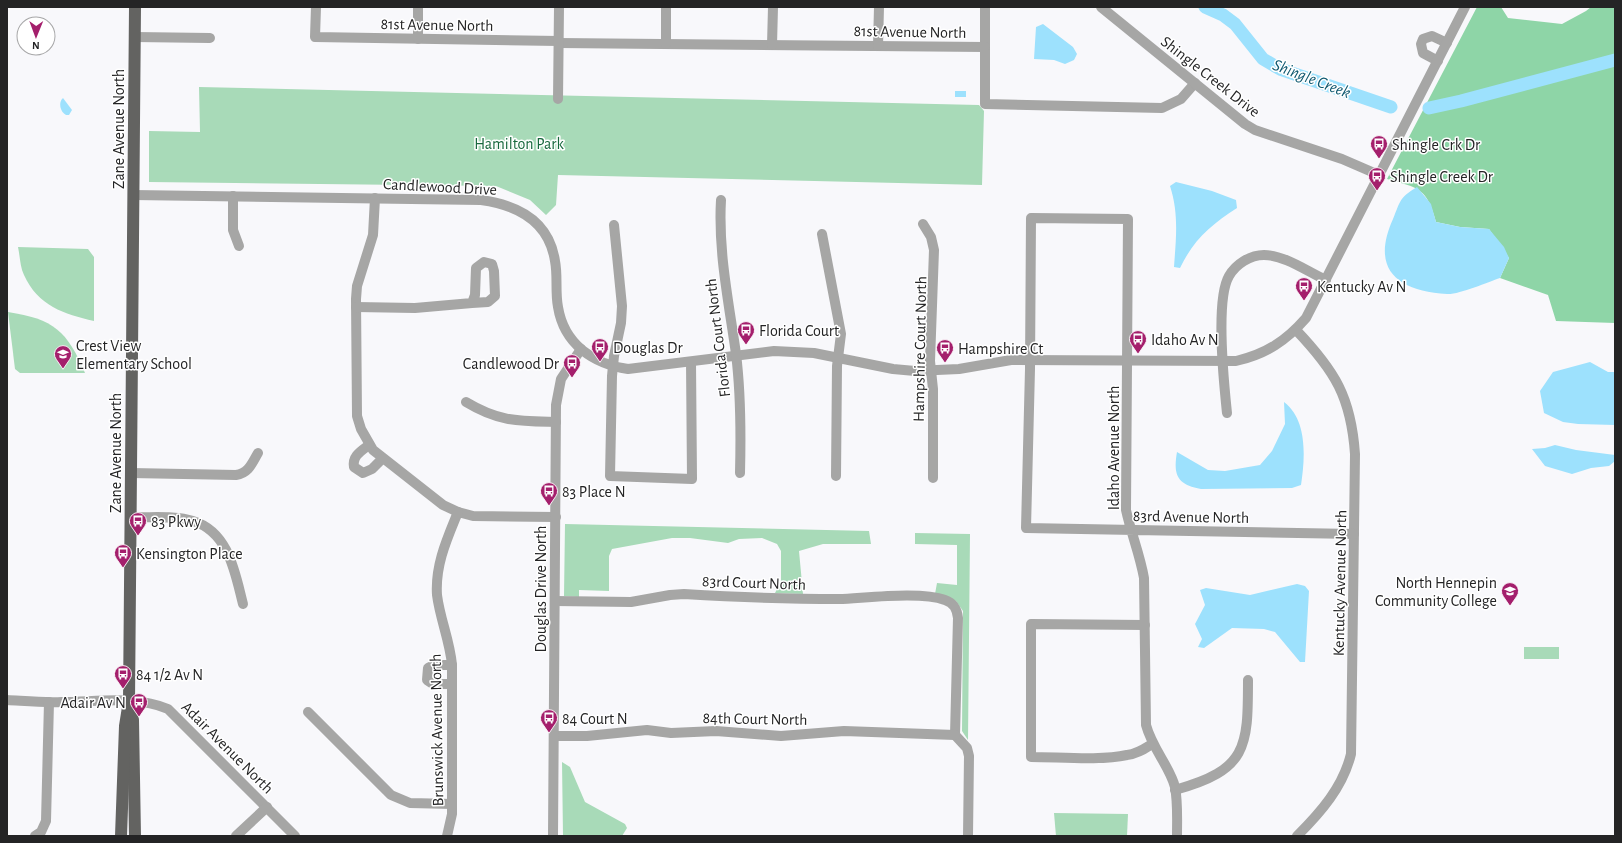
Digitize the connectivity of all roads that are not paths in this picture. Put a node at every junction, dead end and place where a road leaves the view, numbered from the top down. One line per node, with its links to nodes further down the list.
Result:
1 (135, 7): 11 (main road, Zane Avenue North)
2 (316, 7): 13 (street, 81st Avenue North)
3 (418, 7): 13 (street)
4 (559, 7): 14 (street)
5 (666, 7): 16 (street)
6 (773, 7): 17 (street)
7 (879, 7): 18 (street)
8 (985, 7): 19 (street)
9 (1101, 7): 21 (street, Shingle Creek Drive)
10 (1465, 7): 15 (street, Candlewood Drive)
11 (135, 37): 12 (street); 24 (main road, Zane Avenue North)
12 (210, 38)
13 (418, 39): 14 (street, 81st Avenue North)
14 (559, 42): 16 (street, 81st Avenue North); 22 (street)
15 (1447, 43): 20 (street, Candlewood Drive); 20 (street)
16 (666, 44): 17 (street, 81st Avenue North)
17 (772, 45): 18 (street, 81st Avenue North)
18 (878, 46): 19 (street, 81st Avenue North)
19 (985, 47): 21 (street, 81st Avenue North)
20 (1438, 61): 23 (street, Candlewood Drive)
21 (1195, 83): 23 (street, Shingle Creek Drive)
22 (558, 99)
23 (1379, 176): 32 (street, Candlewood Drive)
24 (133, 195): 25 (street, Candlewood Drive); 51 (main road, Zane Avenue North)
25 (233, 196): 26 (street, Candlewood Drive); 31 (street)
26 (375, 198): 34 (street); 36 (street, Candlewood Drive)
27 (721, 200): 37 (street, Florida Court North)
28 (923, 224): 44 (street, Hampshire Court North)
29 (614, 225): 43 (street)
30 (822, 234): 38 (street)
31 (239, 246)
32 (1326, 280): 35 (street, Candlewood Drive); 42 (street)
33 (472, 303): 34 (street)
34 (356, 307): 48 (street)
35 (1296, 330): 42 (street, Candlewood Drive); 59 (street, Kentucky Avenue North)
36 (581, 349): 43 (street, Candlewood Drive); 47 (street, Douglas Drive North)
37 (736, 355): 38 (street, Candlewood Drive); 41 (street, Candlewood Drive); 52 (street, Florida Court North)
38 (838, 358): 44 (street, Candlewood Drive); 53 (street)
39 (1030, 360): 40 (street, Candlewood Drive); 40 (street, Idaho Avenue North); 44 (street, Candlewood Drive); 58 (street, 83rd Avenue North)
40 (1128, 361): 42 (street, Candlewood Drive); 58 (street, Idaho Avenue North)
41 (691, 362): 43 (street, Candlewood Drive); 43 (street)
42 (1222, 362): 46 (street)
43 (613, 366)
44 (931, 371): 54 (street, Hampshire Court North)
45 (466, 402): 47 (street)
46 (1227, 413)
47 (556, 422): 57 (street, Douglas Drive North)
48 (369, 445): 50 (street); 50 (street)
49 (258, 453): 51 (street)
50 (382, 459): 55 (street)
51 (131, 473): 56 (main road, Zane Avenue North)
52 (740, 473)
53 (836, 476)
54 (933, 478)
55 (458, 512): 57 (street); 63 (street, Brunswick Avenue North)
56 (131, 517): 61 (street); 68 (main road, Zane Avenue North)
57 (556, 517): 60 (street, Douglas Drive North)
58 (1132, 530): 59 (street, 83rd Avenue North); 62 (street, Idaho Avenue North)
59 (1354, 534): 85 (street, Kentucky Avenue North)
60 (555, 601): 70 (street, 83rd Court North); 71 (street, Douglas Drive North)
61 (243, 604)
62 (1145, 625): 72 (street, Idaho Avenue North); 72 (street)
63 (452, 665): 65 (street, Brunswick Avenue North); 65 (street)
64 (1248, 680): 73 (street)
65 (452, 684): 74 (street, Brunswick Avenue North)
66 (7, 700): 67 (street, Adair Avenue North)
67 (49, 702): 68 (street, Adair Avenue North); 76 (street)
68 (129, 702): 75 (street, Adair Avenue North); 77 (main road, Zane Avenue North); 78 (main road, Zane Avenue North)
69 (308, 712): 74 (street)
70 (956, 735): 71 (street, 84th Court North); 83 (street)
71 (554, 736): 82 (street, Douglas Drive North)
72 (1152, 744): 73 (street, Idaho Avenue North)
73 (1175, 790): 84 (street, Idaho Avenue North)
74 (452, 804): 81 (street, Brunswick Avenue North)
75 (267, 807): 79 (street); 80 (street, Adair Avenue North)
76 (35, 836)
77 (122, 836)
78 (135, 836)
79 (236, 836)
80 (295, 836)
81 (447, 836)
82 (553, 836)
83 (968, 836)
84 (1177, 836)
85 (1297, 836)

